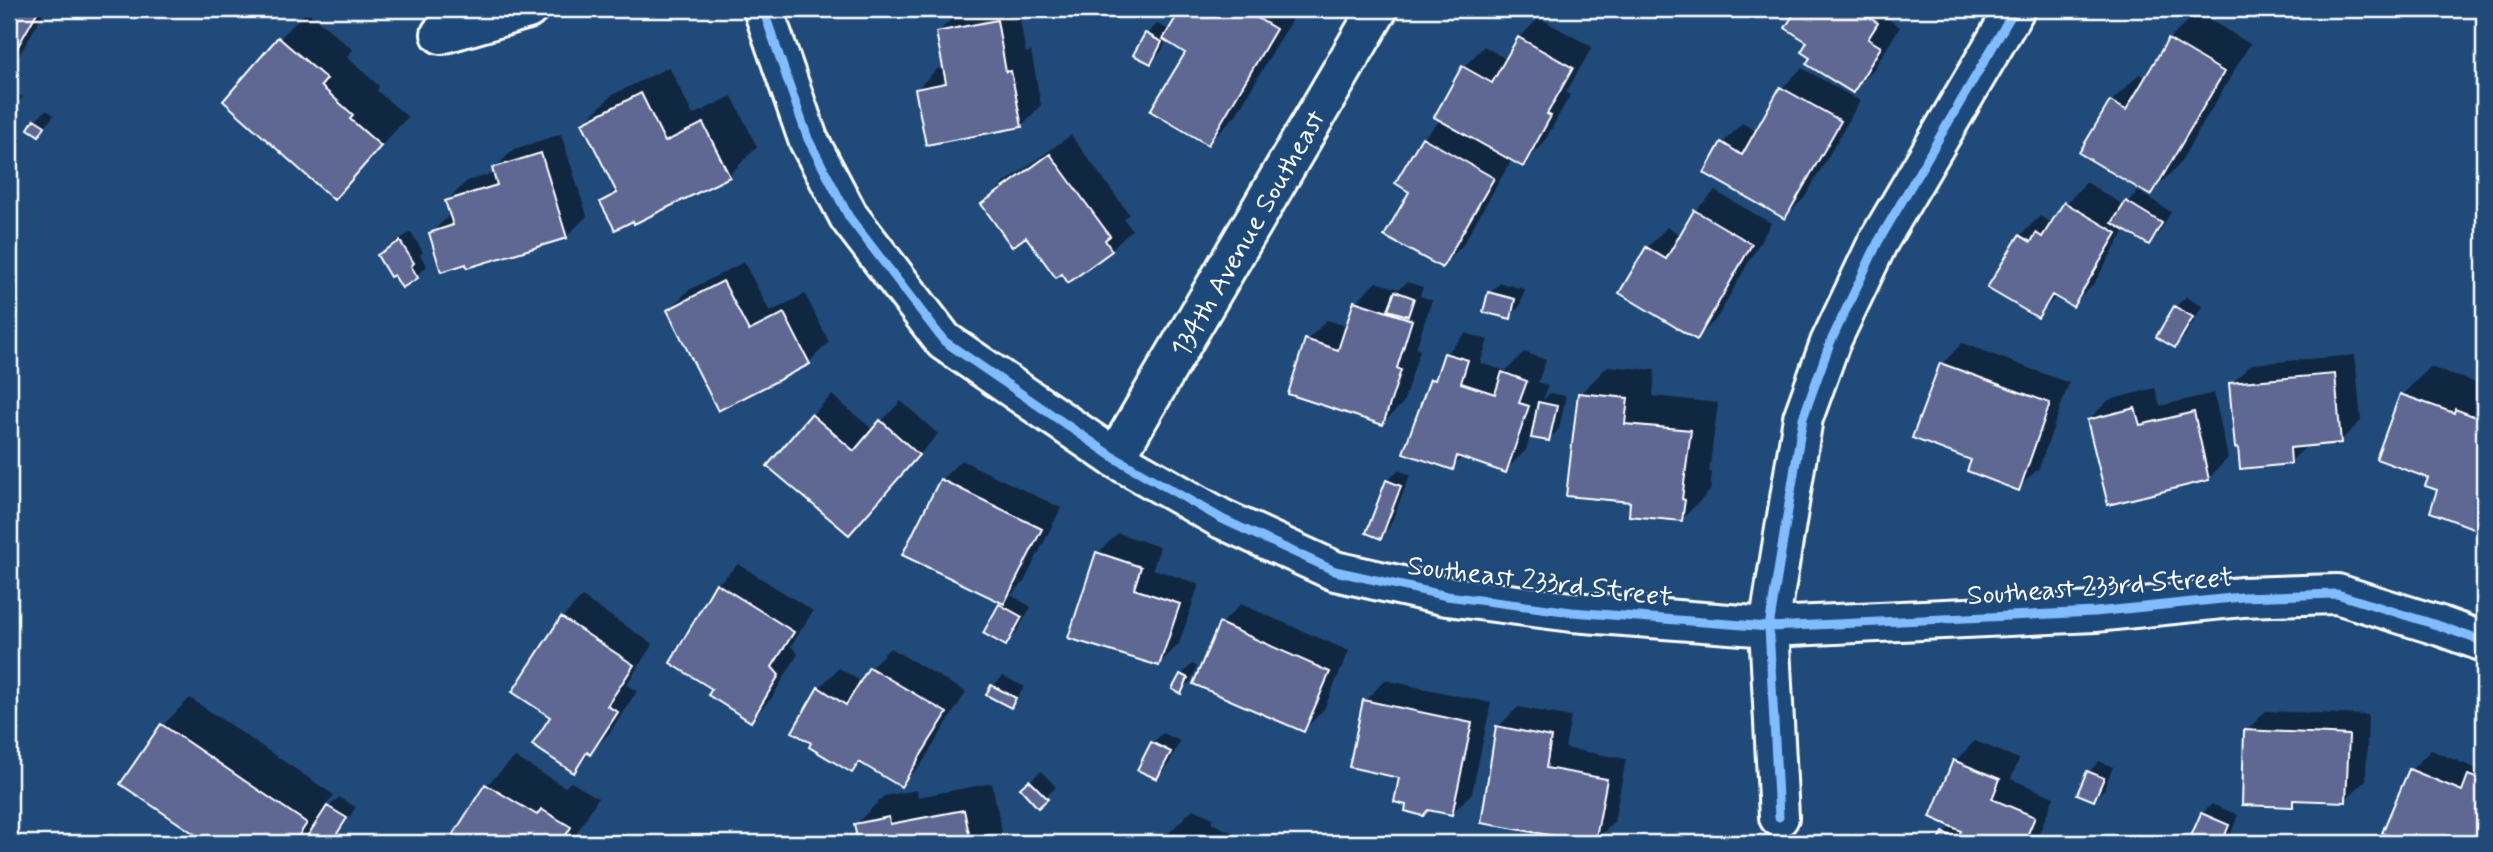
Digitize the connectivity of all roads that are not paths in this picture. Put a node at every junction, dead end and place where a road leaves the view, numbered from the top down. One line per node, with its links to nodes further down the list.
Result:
1 (528, 9): 5 (street)
2 (763, 9): 6 (street, Southeast 233rd Street)
3 (1378, 9): 6 (street, 134th Avenue Southeast)
4 (2015, 9): 7 (street)
5 (441, 34)
6 (1115, 458): 7 (street, Southeast 233rd Street)
7 (1769, 627): 8 (street, Southeast 233rd Street); 9 (street)
8 (2484, 642)
9 (1779, 817)

